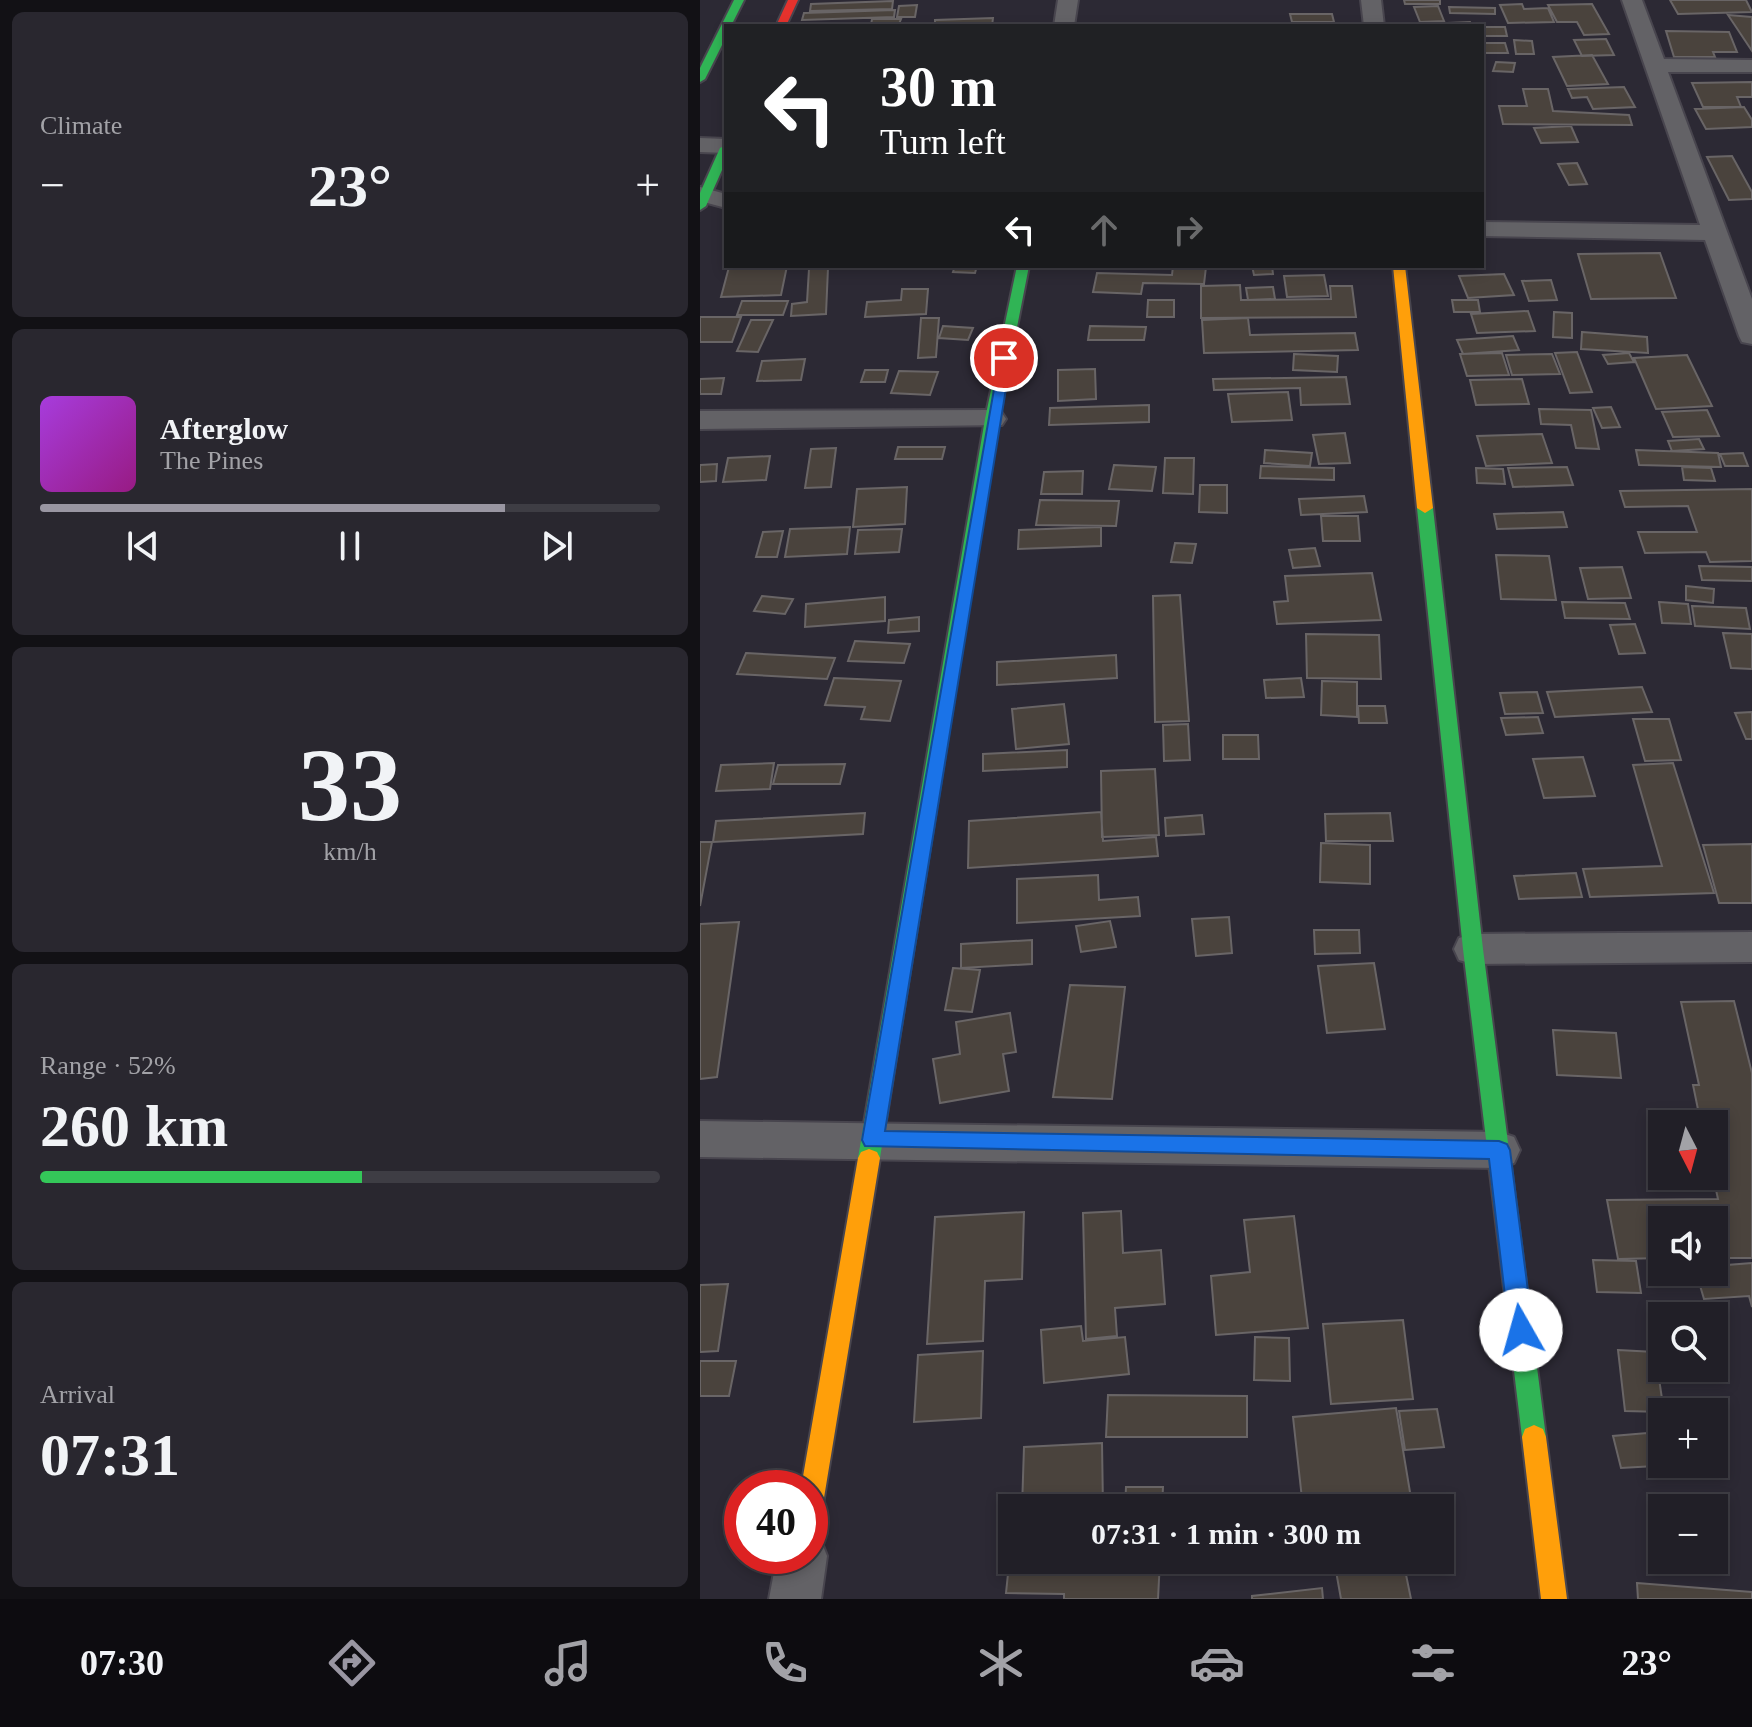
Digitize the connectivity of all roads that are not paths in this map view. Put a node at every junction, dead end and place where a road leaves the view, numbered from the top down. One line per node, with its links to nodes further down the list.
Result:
1 (739, 0): 6 (street)
2 (793, 0): 7 (street)
3 (1068, 0): 8 (street)
4 (1371, 0): 9 (street)
5 (1632, 0): 11 (street)
6 (727, 24)
7 (782, 24)
8 (1064, 24)
9 (1374, 24)
10 (723, 33): 13 (street)
11 (1655, 65): 12 (street); 19 (street)
12 (1752, 66)
13 (700, 79)
14 (700, 145): 15 (street)
15 (724, 147)
16 (724, 152): 17 (street)
17 (706, 202)
18 (1484, 229): 19 (street)
19 (1714, 233): 22 (street)
20 (1023, 268): 23 (street)
21 (1399, 268): 26 (street)
22 (1752, 336)
23 (992, 419): 24 (street); 28 (street)
24 (700, 420)
25 (1752, 947): 26 (street)
26 (1473, 949): 29 (street)
27 (700, 1139): 28 (street)
28 (873, 1140): 29 (street); 30 (street)
29 (1499, 1150): 33 (street)
30 (817, 1470)
31 (799, 1574): 32 (street)
32 (795, 1599)
33 (1554, 1599)

